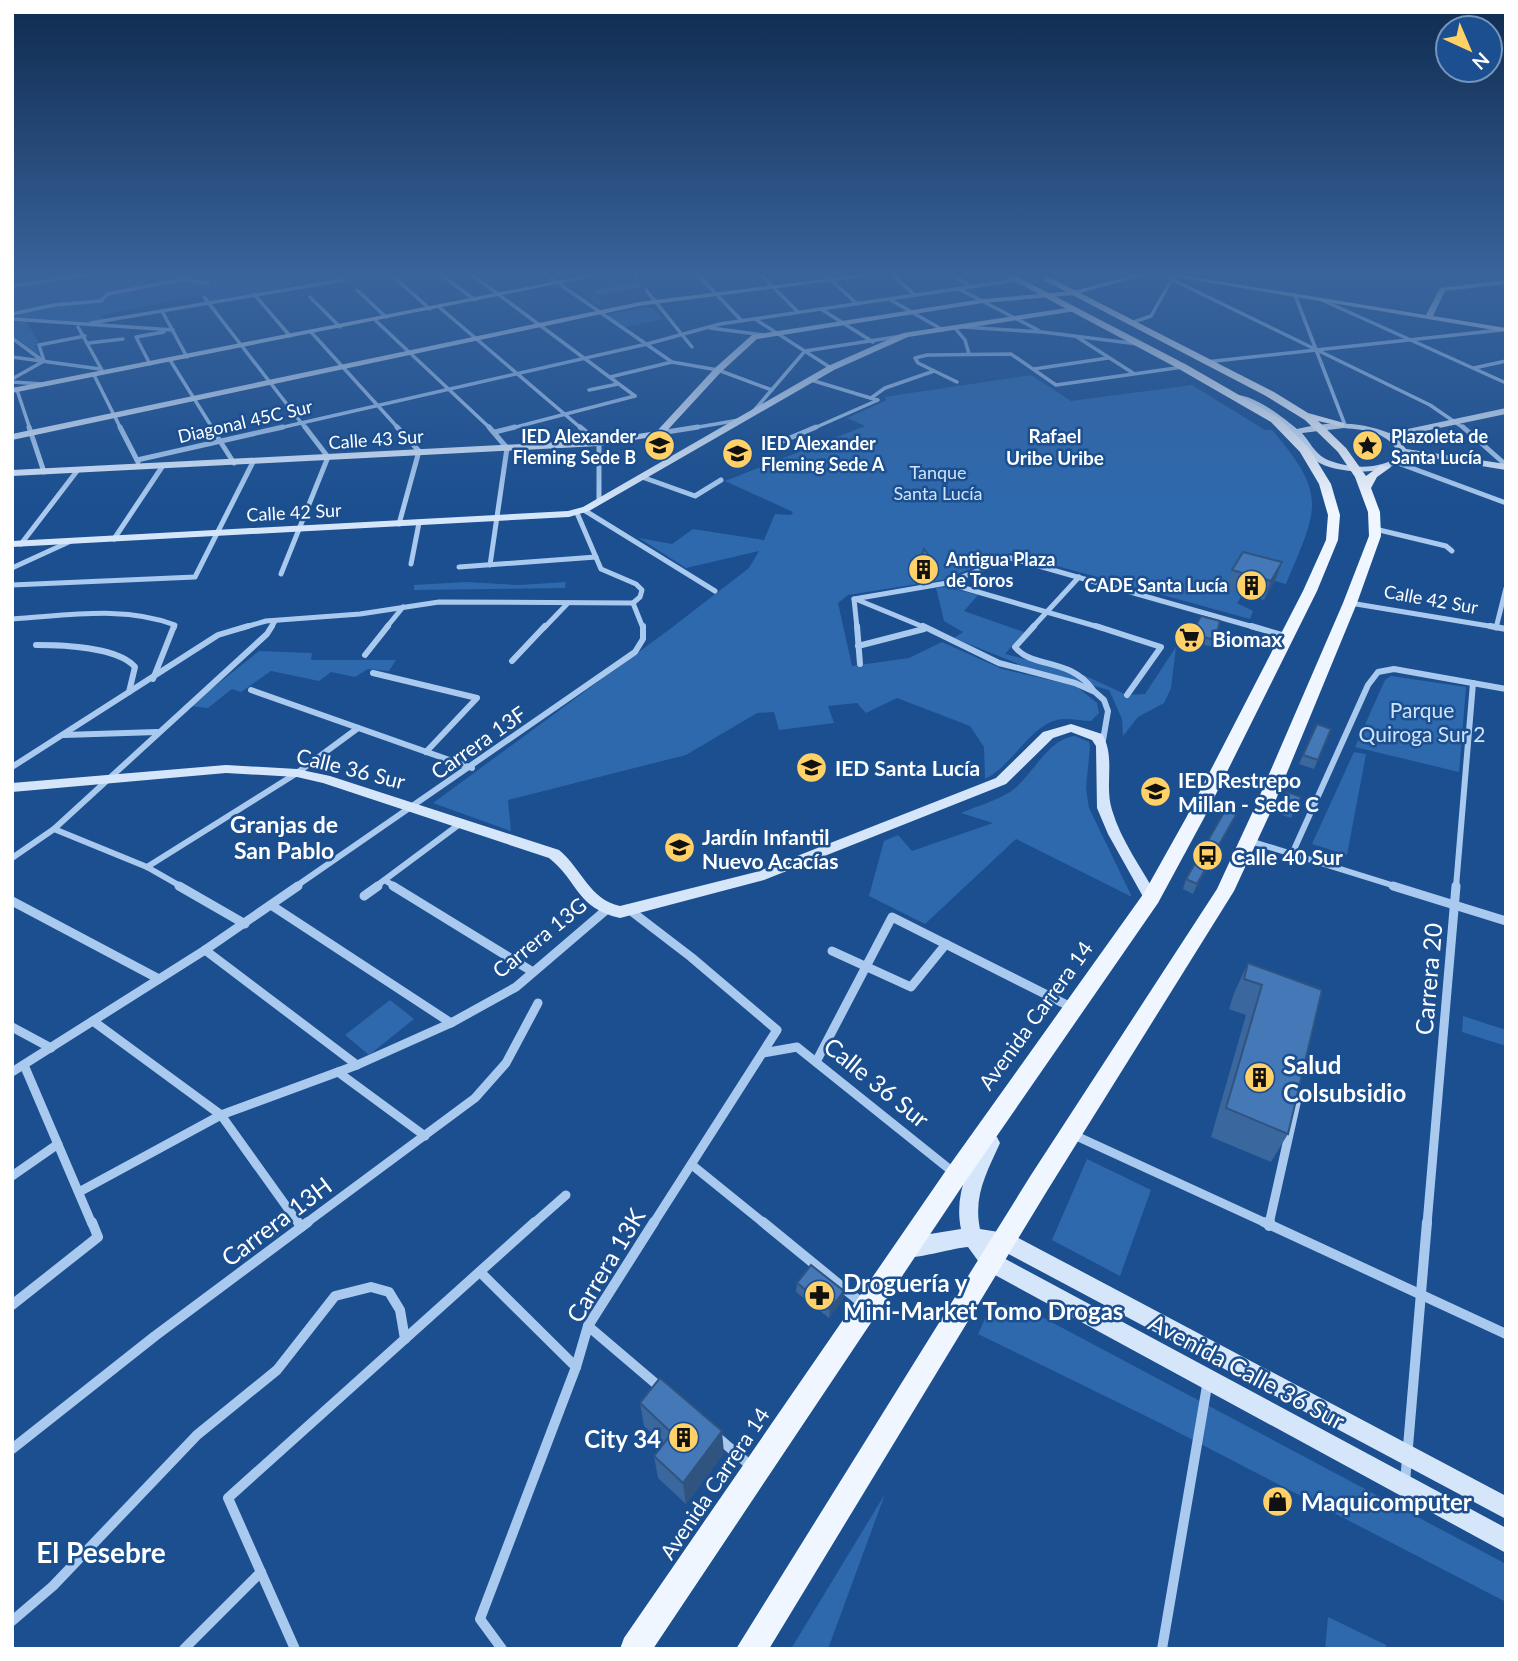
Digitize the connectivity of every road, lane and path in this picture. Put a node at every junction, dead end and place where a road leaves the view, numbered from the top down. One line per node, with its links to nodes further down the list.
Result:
1 (805, 351): 37 (street); 54 (street)
2 (31, 352): 30 (street)
3 (41, 352): 30 (street)
4 (92, 352): 42 (street)
5 (144, 352): 34 (street)
6 (184, 352): 26 (street)
7 (214, 352): 26 (street)
8 (246, 352): 47 (street)
9 (329, 352): 35 (street)
10 (410, 352): 35 (street); 52 (street)
11 (492, 352): 43 (street)
12 (575, 352): 27 (street)
13 (613, 352): 27 (street, Diagonal 45C Sur)
14 (657, 352): 32 (street)
15 (737, 352): 40 (street)
16 (868, 352): 37 (street)
17 (1099, 352): 28 (street)
18 (1154, 352): 36 (main road, Avenida Carrera 14)
19 (1186, 352): 33 (main road)
20 (1295, 352): 33 (street)
21 (1317, 352): 66 (street)
22 (1321, 352): 64 (street)
23 (1437, 352): 38 (street)
24 (970, 354): 39 (street); 41 (street)
25 (12, 357): 30 (street)
26 (187, 357): 29 (street)
27 (584, 358): 43 (street, Diagonal 45C Sur); 45 (street)
28 (1108, 358): 39 (street); 44 (street)
29 (170, 360): 34 (street); 55 (street)
30 (44, 361): 42 (street); 51 (street)
31 (1506, 361): 38 (street)
32 (672, 362): 40 (street); 45 (street)
33 (1206, 362): 58 (main road)
34 (150, 364): 42 (street)
35 (343, 367): 47 (street); 57 (street)
36 (1184, 367): 44 (street); 71 (main road, Avenida Carrera 14)
37 (831, 368): 46 (street)
38 (1473, 368): 49 (street)
39 (1034, 369): 44 (street)
40 (718, 370): 54 (street); 70 (street)
41 (933, 371): 48 (street); 56 (street)
42 (99, 372): 51 (street); 62 (street)
43 (518, 373): 52 (street, Diagonal 45C Sur); 60 (street)
44 (1133, 373)
45 (610, 377): 50 (street)
46 (811, 380): 56 (street); 61 (street)
47 (270, 382): 55 (street); 65 (street)
48 (957, 382)
49 (1506, 383)
50 (618, 384): 53 (street); 60 (street)
51 (14, 386): 69 (street)
52 (449, 389): 57 (street, Diagonal 45C Sur); 68 (street)
53 (589, 390)
54 (772, 390): 61 (street)
55 (194, 398): 62 (street); 74 (street)
56 (871, 398): 76 (street)
57 (377, 405): 65 (street, Diagonal 45C Sur); 78 (street)
58 (1298, 411): 66 (main road); 67 (main road)
59 (1506, 411): 64 (street)
60 (566, 414): 68 (street); 75 (street)
61 (751, 414): 63 (street)
62 (115, 415): 69 (street); 83 (street)
63 (740, 420): 70 (street, Calle 43 Sur); 90 (street)
64 (1457, 421): 72 (street); 86 (street)
65 (300, 423): 74 (street, Diagonal 45C Sur); 79 (street)
66 (1342, 425): 67 (street); 72 (street)
67 (1319, 426): 71 (street); 85 (main road)
68 (495, 432): 77 (street)
69 (32, 433): 73 (street); 88 (street)
70 (660, 433): 75 (street, Calle 43 Sur)
71 (1293, 433): 85 (street, Avenida Carrera 14); 128 (main road, Avenida Carrera 14)
72 (1386, 436): 80 (street)
73 (12, 437)
74 (221, 441): 82 (street); 83 (street, Diagonal 45C Sur)
75 (598, 443): 77 (street, Calle 43 Sur); 93 (street)
76 (771, 446)
77 (507, 448): 78 (street, Calle 43 Sur); 96 (street)
78 (419, 452): 79 (street, Calle 43 Sur); 98 (street)
79 (328, 457): 81 (street, Calle 43 Sur); 99 (street)
80 (1398, 459): 85 (street); 86 (street); 92 (main road); 94 (street)
81 (253, 462): 82 (street, Calle 43 Sur); 101 (street)
82 (234, 463): 84 (street, Calle 43 Sur)
83 (139, 464): 84 (street, Calle 43 Sur); 87 (street, Calle 43 Sur)
84 (162, 467): 102 (street)
85 (1356, 468): 92 (main road)
86 (1506, 468)
87 (77, 471): 88 (street, Calle 43 Sur); 104 (street)
88 (44, 472): 89 (street, Calle 43 Sur)
89 (12, 473)
90 (642, 477): 91 (street); 93 (street)
91 (721, 480)
92 (1366, 487): 100 (main road)
93 (599, 501): 95 (street)
94 (1506, 503)
95 (580, 511): 96 (street, Calle 42 Sur); 106 (street, Carrera 13F); 116 (street)
96 (497, 519): 97 (street, Calle 42 Sur); 108 (street)
97 (419, 523): 98 (street, Calle 42 Sur); 107 (street)
98 (399, 524): 99 (street, Calle 42 Sur)
99 (298, 529): 101 (street, Calle 42 Sur); 111 (street)
100 (1375, 529): 105 (street); 120 (main road)
101 (217, 534): 102 (street, Calle 42 Sur); 114 (street)
102 (114, 539): 103 (street, Calle 42 Sur)
103 (71, 541): 104 (street, Calle 42 Sur); 110 (street)
104 (17, 544)
105 (1452, 551)
106 (596, 557): 108 (street); 119 (street, Carrera 13F)
107 (411, 564)
108 (490, 565): 109 (street)
109 (458, 567)
110 (12, 568)
111 (281, 574)
112 (1079, 577): 113 (street); 122 (street); 128 (street)
113 (947, 583): 117 (street); 122 (street)
114 (12, 585)
115 (1506, 588): 125 (street)
116 (715, 591)
117 (853, 599): 126 (street); 130 (street)
118 (568, 603): 119 (street); 121 (street); 132 (street)
119 (633, 603): 148 (street, Carrera 13F)
120 (1350, 603): 125 (street, Calle 42 Sur); 155 (main road)
121 (403, 607): 124 (street); 131 (street)
122 (1048, 611): 140 (street); 141 (street)
123 (12, 619): 135 (street)
124 (275, 621): 135 (street); 143 (street)
125 (1496, 628): 127 (street, Calle 42 Sur)
126 (924, 629): 130 (street); 141 (street)
127 (1506, 629)
128 (1285, 636): 161 (main road, Avenida Carrera 14)
129 (36, 645): 139 (street)
130 (858, 646): 133 (street)
131 (365, 655)
132 (512, 661)
133 (860, 664)
134 (373, 673): 146 (street)
135 (153, 679): 139 (street)
136 (1473, 683): 138 (street); 156 (street); 164 (street, Carrera 20)
137 (251, 690): 142 (street)
138 (1506, 690)
139 (129, 692): 144 (street)
140 (1127, 695)
141 (1102, 698): 145 (street)
142 (358, 728): 146 (street); 149 (street)
143 (158, 732): 144 (street); 150 (street)
144 (62, 735): 147 (street)
145 (1102, 746): 161 (street); 166 (street, Carrera 13G)
146 (426, 752): 148 (street)
147 (12, 767)
148 (472, 768): 152 (street, Carrera 13F)
149 (297, 773): 150 (street, Calle 36 Sur); 152 (street, Calle 36 Sur); 158 (street)
150 (106, 781): 151 (street, Calle 36 Sur); 154 (street)
151 (12, 788)
152 (416, 807): 153 (street, Calle 36 Sur); 163 (street, Carrera 13F)
153 (461, 823): 159 (street); 165 (street, Calle 36 Sur)
154 (54, 829): 157 (street); 158 (street)
155 (1250, 841): 156 (street); 189 (main road)
156 (1292, 854): 164 (street)
157 (12, 858)
158 (147, 867): 168 (street)
159 (386, 881): 160 (street); 173 (street)
160 (364, 896)
161 (1151, 898): 176 (main road, Avenida Carrera 14)
162 (12, 901): 174 (street)
163 (271, 905): 168 (street, Carrera 13F); 178 (street)
164 (1454, 905): 167 (street); 203 (street, Carrera 20)
165 (606, 910): 166 (street, Carrera 13G); 173 (street, Carrera 13G)
166 (631, 911): 181 (street, Carrera 13K)
167 (1506, 921)
168 (244, 923): 170 (street, Carrera 13F)
169 (946, 944): 172 (street); 172 (street); 176 (street)
170 (205, 950): 174 (street, Carrera 13F); 184 (street)
171 (832, 951): 172 (street)
172 (866, 967): 182 (street)
173 (533, 972): 178 (street, Carrera 13G)
174 (159, 979): 177 (street, Carrera 13F)
175 (538, 1003): 190 (street, Carrera 13H)
176 (1075, 1008): 193 (main road, Avenida Carrera 14); 199 (street)
177 (93, 1021): 180 (street, Carrera 13F); 188 (street)
178 (451, 1023): 184 (street, Carrera 13G)
179 (12, 1027): 180 (street)
180 (51, 1048): 183 (street, Carrera 13F)
181 (762, 1053): 182 (street, Calle 36 Sur); 192 (street, Carrera 13K)
182 (816, 1062): 193 (street, Calle 36 Sur)
183 (24, 1065): 185 (street, Carrera 13F); 191 (street)
184 (357, 1065): 186 (street, Carrera 13G)
185 (12, 1072)
186 (338, 1072): 188 (street, Carrera 13G); 190 (street)
187 (1300, 1085): 197 (street)
188 (221, 1115): 195 (street, Carrera 13G); 198 (street)
189 (1071, 1133): 197 (street); 201 (main road)
190 (425, 1136): 198 (street, Carrera 13H)
191 (58, 1144): 194 (street); 195 (street)
192 (692, 1166): 205 (street); 206 (street, Carrera 13K)
193 (957, 1174): 200 (main road, Avenida Carrera 14)
194 (12, 1176)
195 (79, 1192): 204 (street)
196 (566, 1195): 202 (street)
197 (1269, 1226): 203 (street)
198 (301, 1227): 213 (street, Carrera 13H)
199 (972, 1237): 200 (street); 201 (street, Avenida Calle 36 Sur)
200 (905, 1250): 205 (main road, Avenida Carrera 14)
201 (998, 1252): 210 (street, Avenida Calle 36 Sur); 214 (street, Avenida Calle 36 Sur); 225 (main road)
202 (480, 1272): 208 (street); 209 (street)
203 (1421, 1296): 207 (street); 214 (street, Carrera 20)
204 (12, 1305)
205 (867, 1307): 215 (main road, Avenida Carrera 14)
206 (588, 1326): 209 (street, Carrera 13K); 211 (street)
207 (1506, 1334)
208 (405, 1339): 219 (street); 220 (street)
209 (576, 1367): 223 (street, Carrera 13K)
210 (1208, 1380): 216 (street, Avenida Calle 36 Sur); 226 (street)
211 (673, 1399)
212 (704, 1426): 215 (street)
213 (12, 1449)
214 (1407, 1456): 216 (street, Carrera 20); 217 (street, Avenida Calle 36 Sur)
215 (757, 1471): 224 (main road, Avenida Carrera 14)
216 (1404, 1486): 218 (street, Avenida Calle 36 Sur)
217 (1506, 1508)
218 (1506, 1541)
219 (261, 1572): 221 (street); 222 (street)
220 (12, 1621)
221 (184, 1649)
222 (295, 1649)
223 (502, 1649)
224 (635, 1649)
225 (751, 1649)
226 (1162, 1649)

